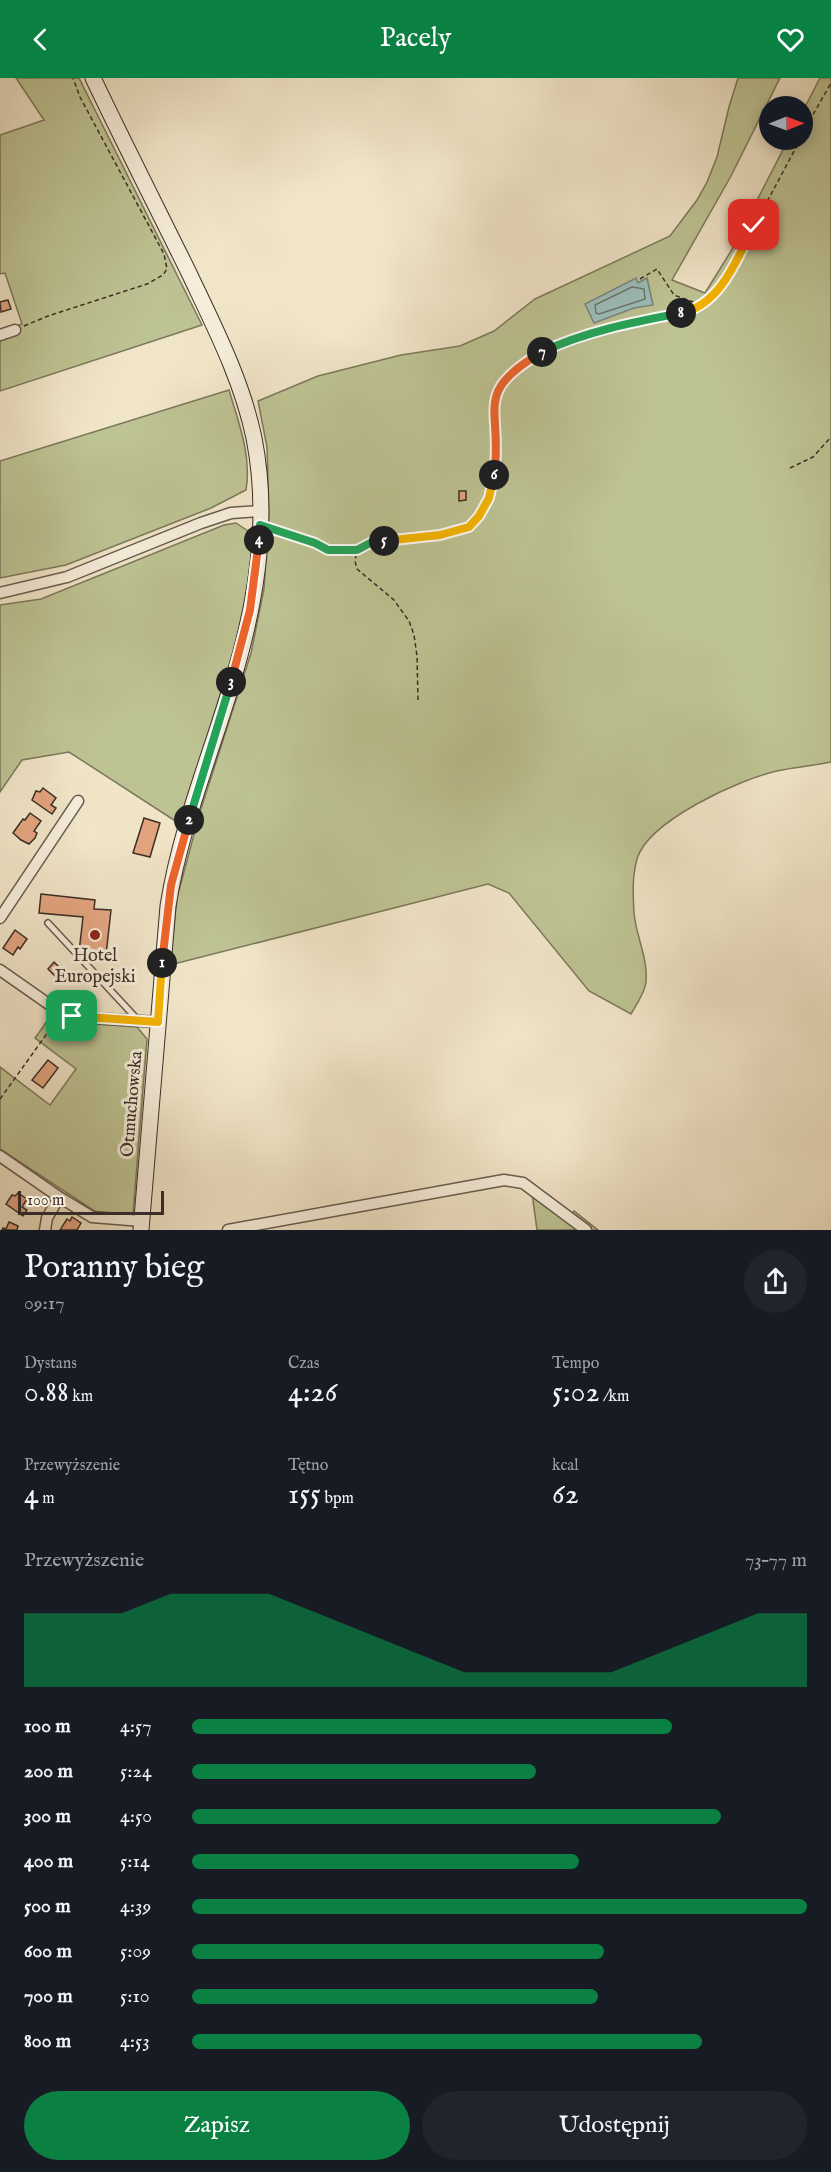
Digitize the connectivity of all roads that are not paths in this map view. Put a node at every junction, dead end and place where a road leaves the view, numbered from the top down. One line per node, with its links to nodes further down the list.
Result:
1 (93, 78): 4 (main road, Otmuchowska)
2 (15, 330): 3 (street)
3 (0, 335)
4 (260, 518): 5 (street); 11 (main road, Otmuchowska)
5 (0, 593)
6 (78, 801): 7 (street)
7 (0, 918)
8 (48, 923): 10 (lane)
9 (0, 970): 10 (street)
10 (139, 1021): 11 (street)
11 (158, 1022): 14 (main road, Otmuchowska)
12 (0, 1156): 13 (street)
13 (59, 1197): 14 (street); 15 (street)
14 (141, 1226)
15 (45, 1230)
16 (228, 1230): 17 (street)
17 (586, 1230)

